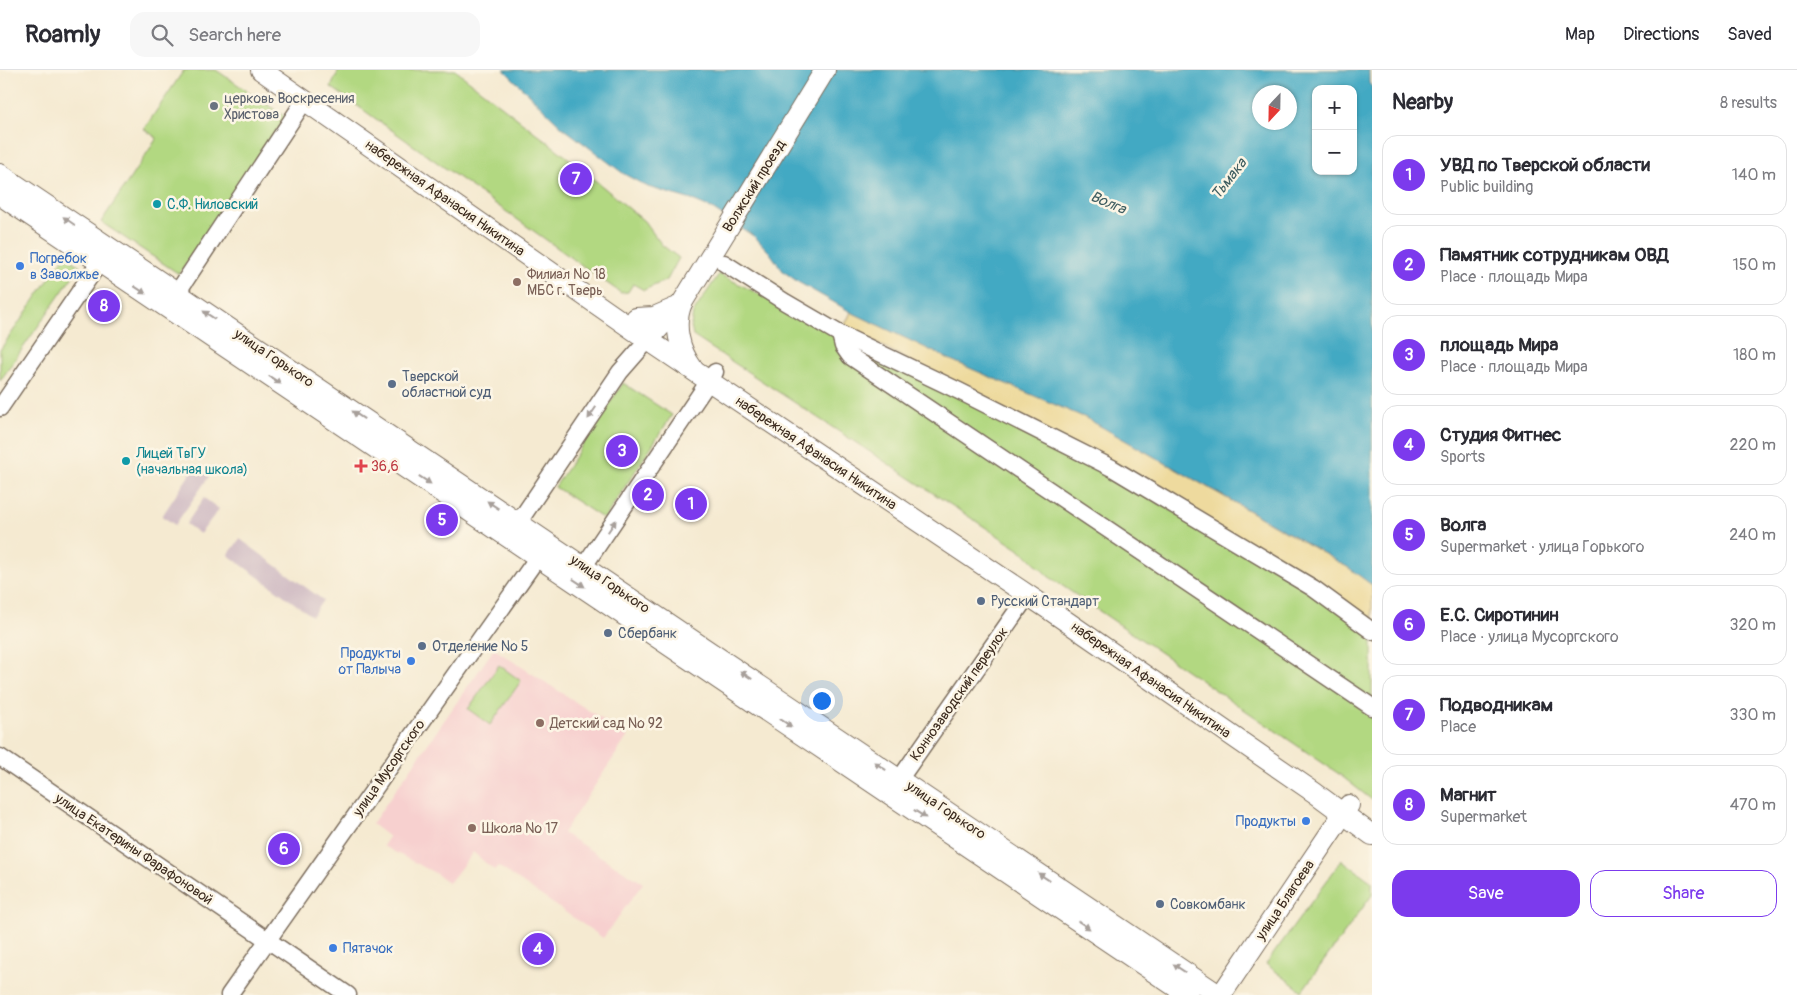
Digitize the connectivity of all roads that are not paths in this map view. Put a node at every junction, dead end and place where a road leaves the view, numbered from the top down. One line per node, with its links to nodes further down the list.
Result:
1 (261, 70): 4 (main road, набережная Афанасия Никитина)
2 (281, 70): 4 (main road, набережная Афанасия Никитина)
3 (825, 70): 10 (main road, Волжский проезд)
4 (308, 95): 9 (street); 11 (main road, набережная Афанасия Никитина); 13 (main road, набережная Афанасия Никитина)
5 (0, 174): 7 (main road, улица Горького, one-way to 5)
6 (0, 194): 7 (main road, улица Горького)
7 (105, 256): 9 (main road, улица Горького); 16 (street); 17 (main road, улица Горького, one-way to 17)
8 (724, 263): 12 (street)
9 (177, 293): 17 (main road, улица Горького, one-way to 9)
10 (682, 303): 11 (main road); 13 (main road, Волжский проезд); 14 (main road, Волжский проезд)
11 (636, 318): 13 (main road, набережная Афанасия Никитина)
12 (840, 334): 21 (street); 22 (street)
13 (652, 336): 14 (main road, набережная Афанасия Никитина); 15 (main road, набережная Афанасия Никитина); 17 (street, one-way to 17)
14 (683, 350): 15 (main road, Волжский проезд)
15 (707, 375): 19 (street, one-way to 15); 20 (main road, набережная Афанасия Никитина); 25 (main road, набережная Афанасия Никитина)
16 (0, 408)
17 (513, 529): 18 (main road, улица Горького)
18 (543, 549): 19 (main road, улица Горького); 24 (main road, улица Горького, one-way to 24); 28 (street, улица Мусоргского)
19 (584, 566): 24 (main road, улица Горького, one-way to 19)
20 (1028, 595): 24 (street, Коннозаводский переулок); 25 (main road, набережная Афанасия Никитина)
21 (1372, 630)
22 (1372, 707)
23 (0, 757): 28 (street, улица Екатерины Фарафоновой)
24 (894, 786): 31 (main road, улица Горького, one-way to 31); 32 (main road, улица Горького, one-way to 24)
25 (1346, 809): 26 (main road, набережная Афанасия Никитина); 27 (main road, набережная Афанасия Никитина); 32 (main road, улица Благоева)
26 (1372, 822)
27 (1372, 835)
28 (268, 940): 29 (street, улица Мусоргского); 30 (street, улица Екатерины Фарафоновой)
29 (229, 995)
30 (348, 995)
31 (1188, 995)
32 (1220, 995)

